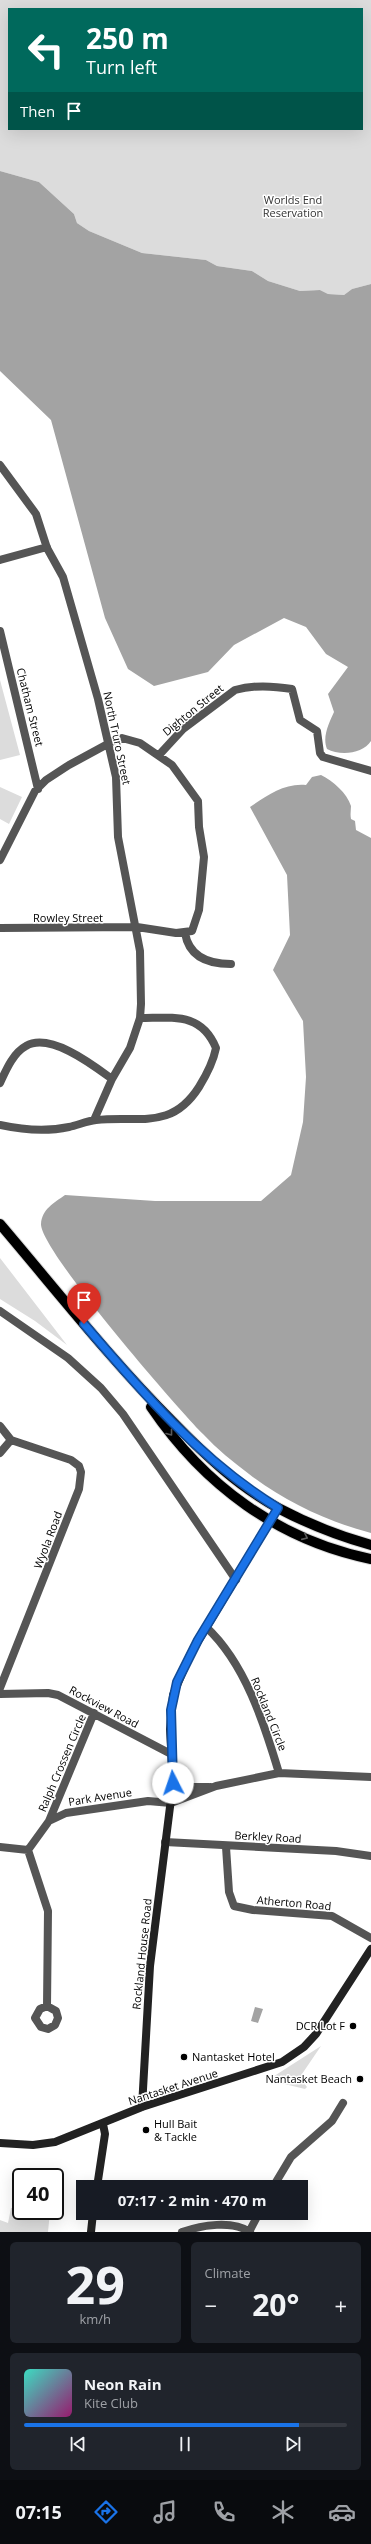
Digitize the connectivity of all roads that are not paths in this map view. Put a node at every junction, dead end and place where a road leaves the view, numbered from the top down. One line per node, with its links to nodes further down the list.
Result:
1 (0, 465): 2 (street, North Truro Street)
2 (47, 547): 3 (street); 5 (street, North Truro Street)
3 (0, 560)
4 (0, 631): 8 (street, Chatham Street)
5 (108, 744): 6 (street); 8 (street); 10 (street, North Truro Street)
6 (159, 755): 7 (street, Dighton Street); 12 (street)
7 (371, 771)
8 (38, 789): 9 (street)
9 (0, 860)
10 (137, 927): 11 (street, Rowley Street); 12 (street, Rowley Street); 14 (street, North Truro Street)
11 (0, 928)
12 (185, 933): 13 (street)
13 (231, 964)
14 (140, 1018): 15 (street, North Truro Street); 17 (street)
15 (112, 1079): 16 (street); 17 (street, North Truro Street)
16 (0, 1083)
17 (94, 1120): 18 (street)
18 (0, 1125)
19 (0, 1224): 21 (main road)
20 (0, 1311): 29 (street)
21 (140, 1390): 25 (main road); 26 (main road, one-way to 26)
22 (0, 1426): 23 (street)
23 (11, 1440): 24 (street); 31 (street, Wyola Road)
24 (0, 1453)
25 (278, 1508): 26 (street); 27 (main road)
26 (270, 1520): 28 (main road, one-way to 28); 29 (street)
27 (371, 1545)
28 (371, 1559)
29 (236, 1580): 30 (street)
30 (206, 1627): 34 (street); 35 (street, Rockland Circle)
31 (0, 1688)
32 (0, 1694): 33 (street, Rockview Road)
33 (94, 1713): 34 (street, Rockview Road); 40 (street, Ralph Crossen Circle)
34 (171, 1754): 37 (street)
35 (280, 1773): 36 (street, Park Avenue); 38 (street, Park Avenue)
36 (371, 1777)
37 (173, 1783): 38 (street, Park Avenue); 39 (street)
38 (216, 1786): 39 (street, Park Avenue)
39 (171, 1803): 40 (street, Park Avenue); 41 (street, Rockland House Road)
40 (49, 1821): 44 (street, Park Avenue)
41 (165, 1842): 42 (street, Berkley Road); 50 (street, Rockland House Road)
42 (226, 1846): 45 (street, Berkley Road); 46 (street, Atherton Road)
43 (0, 1847): 44 (street)
44 (28, 1850): 48 (street)
45 (371, 1856)
46 (371, 1938)
47 (371, 1949): 50 (street, Nantasket Avenue)
48 (47, 2006)
49 (343, 2103): 54 (street)
50 (142, 2107): 51 (street, Nantasket Avenue)
51 (103, 2124): 52 (street, Nantasket Avenue); 53 (street)
52 (0, 2143)
53 (98, 2180)
54 (278, 2180)
55 (92, 2220): 57 (street)
56 (256, 2220): 59 (street)
57 (91, 2232)
58 (182, 2232): 59 (street)
59 (250, 2232)

